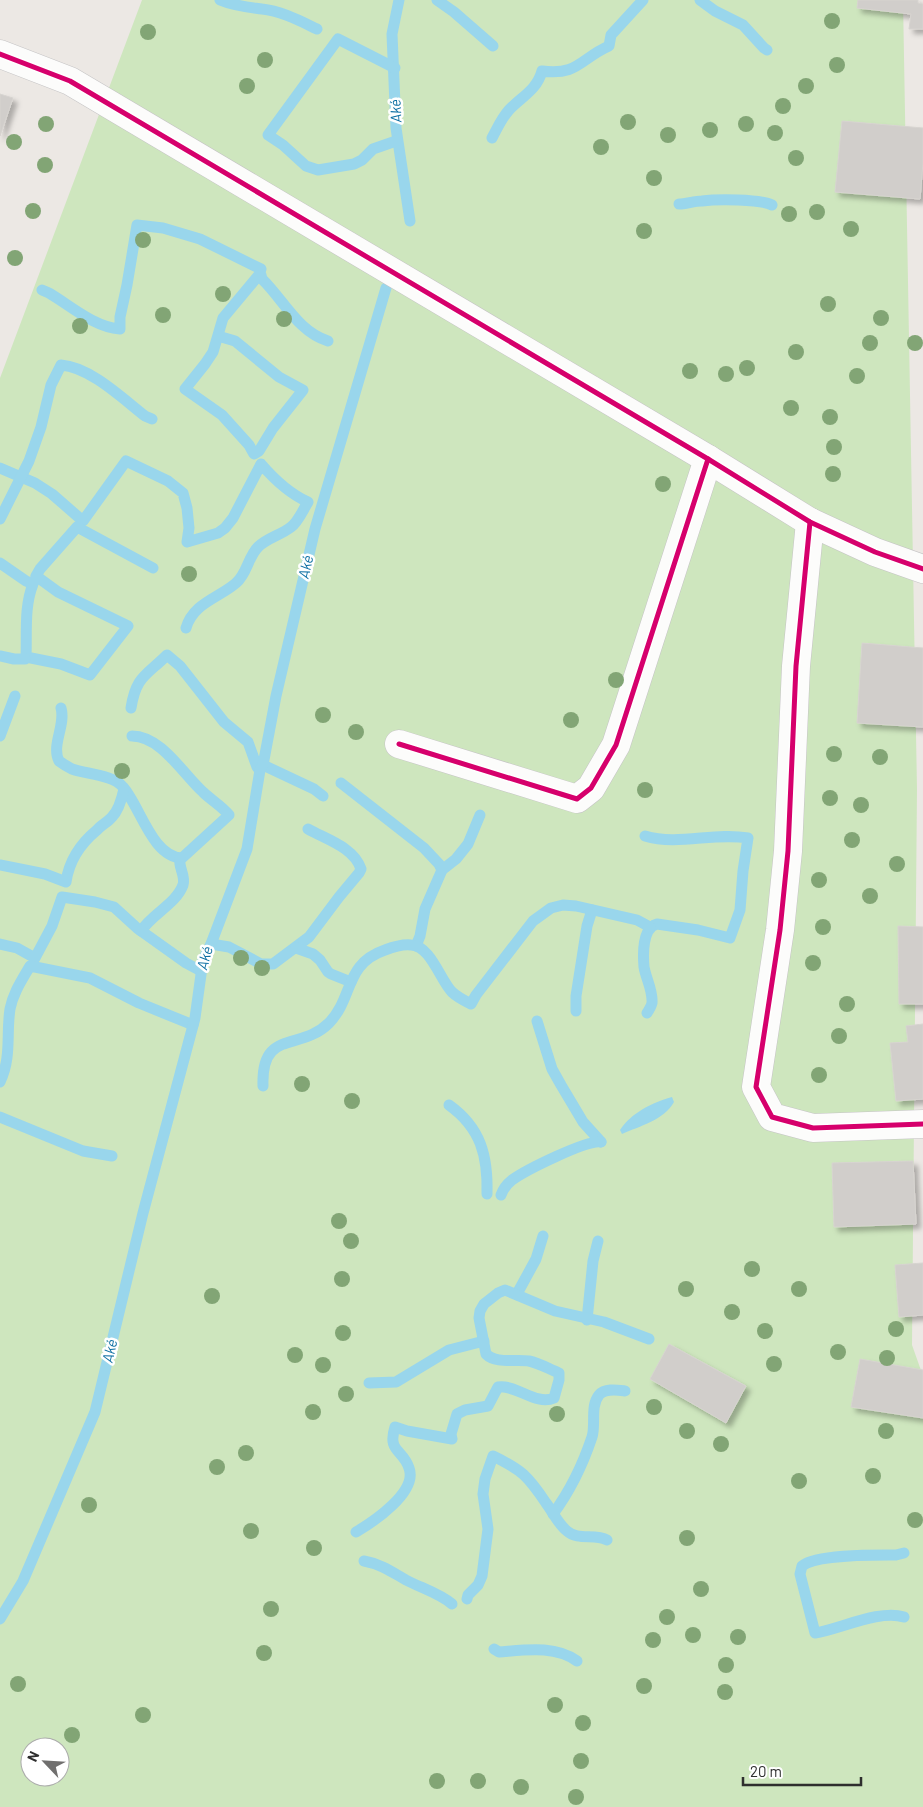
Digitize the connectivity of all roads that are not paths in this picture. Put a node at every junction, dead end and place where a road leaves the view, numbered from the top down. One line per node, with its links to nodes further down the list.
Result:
1 (0, 54): 2 (street)
2 (708, 459): 3 (street); 5 (street)
3 (810, 522): 4 (street); 6 (street)
4 (923, 569)
5 (399, 744)
6 (923, 1124)

